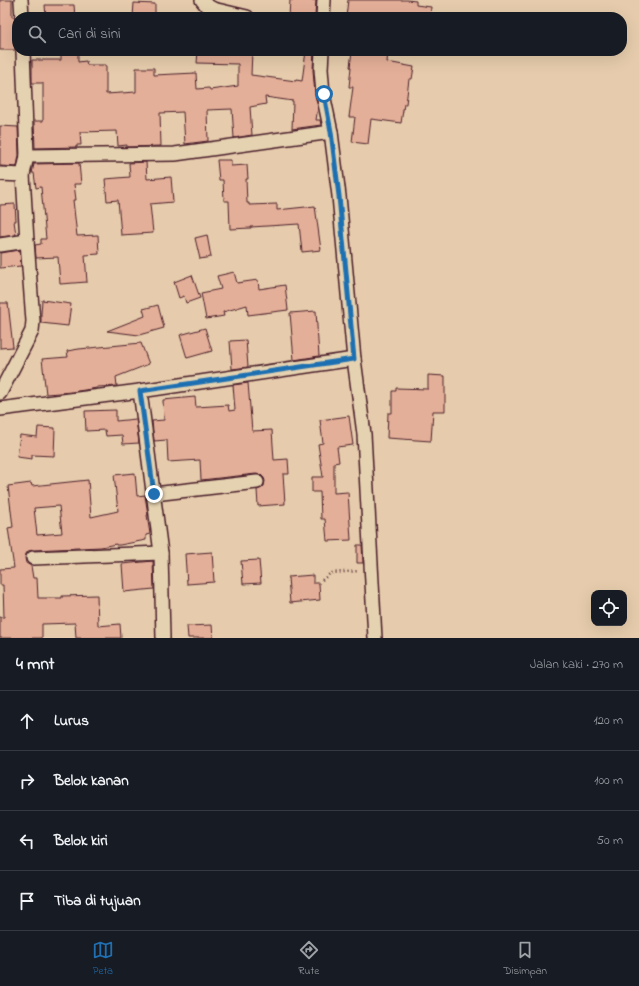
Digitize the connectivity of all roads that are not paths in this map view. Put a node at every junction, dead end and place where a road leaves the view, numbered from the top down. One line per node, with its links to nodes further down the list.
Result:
1 (21, 0): 4 (street)
2 (202, 0): 5 (street)
3 (324, 0): 6 (street)
4 (22, 12)
5 (228, 12)
6 (323, 12)
7 (23, 56): 10 (street)
8 (322, 56): 9 (street)
9 (331, 132): 10 (street); 15 (street)
10 (27, 156): 12 (street)
11 (0, 174): 12 (street)
12 (24, 175): 13 (street)
13 (27, 241): 14 (street); 17 (street)
14 (0, 245)
15 (354, 359): 16 (street); 24 (street)
16 (140, 391): 18 (street); 20 (street)
17 (0, 393)
18 (0, 409)
19 (257, 482): 20 (street)
20 (154, 494): 21 (street)
21 (161, 553): 22 (street); 23 (street)
22 (33, 558)
23 (163, 638)
24 (375, 638)

